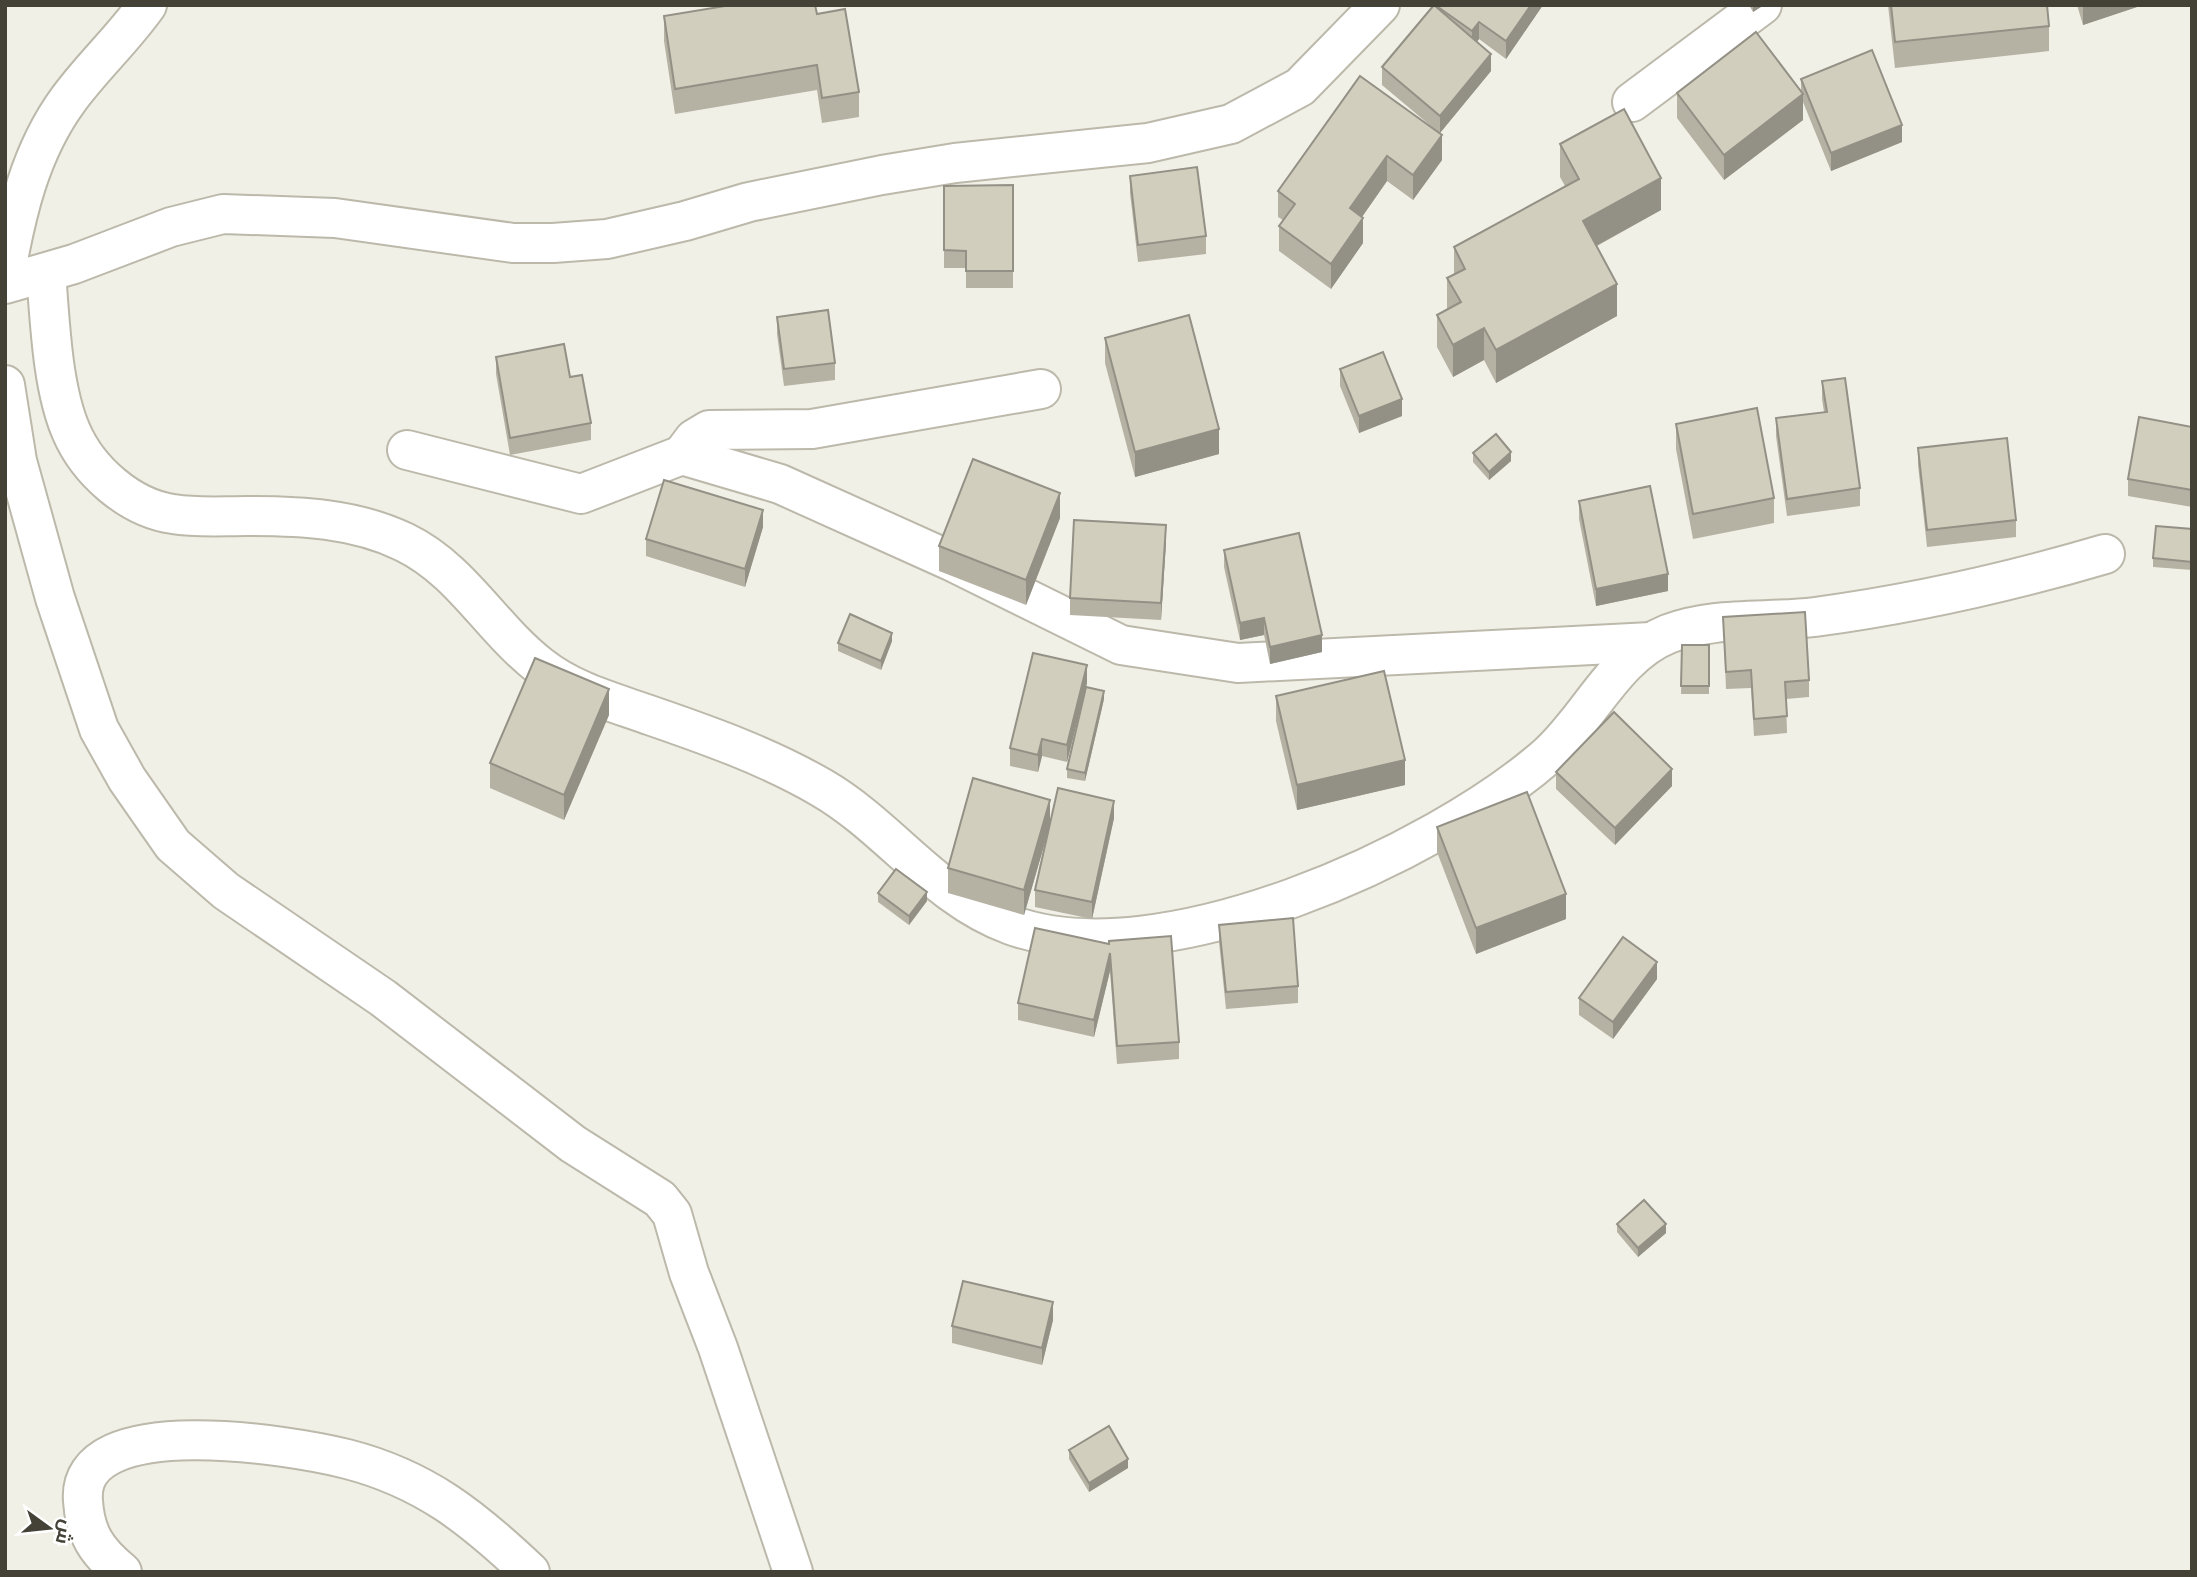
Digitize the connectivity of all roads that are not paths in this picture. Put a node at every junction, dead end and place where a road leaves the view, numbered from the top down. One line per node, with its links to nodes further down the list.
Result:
1 (147, 5): 6 (street)
2 (1380, 5): 5 (street)
3 (1762, 5): 4 (street)
4 (1632, 102)
5 (46, 273): 7 (street); 13 (street)
6 (5, 276)
7 (5, 284)
8 (5, 386): 16 (street)
9 (1041, 389): 11 (street)
10 (407, 450): 11 (street)
11 (682, 455): 13 (street)
12 (2105, 554): 13 (street)
13 (1651, 642)
14 (121, 1572): 15 (street)
15 (530, 1572)
16 (793, 1572)

